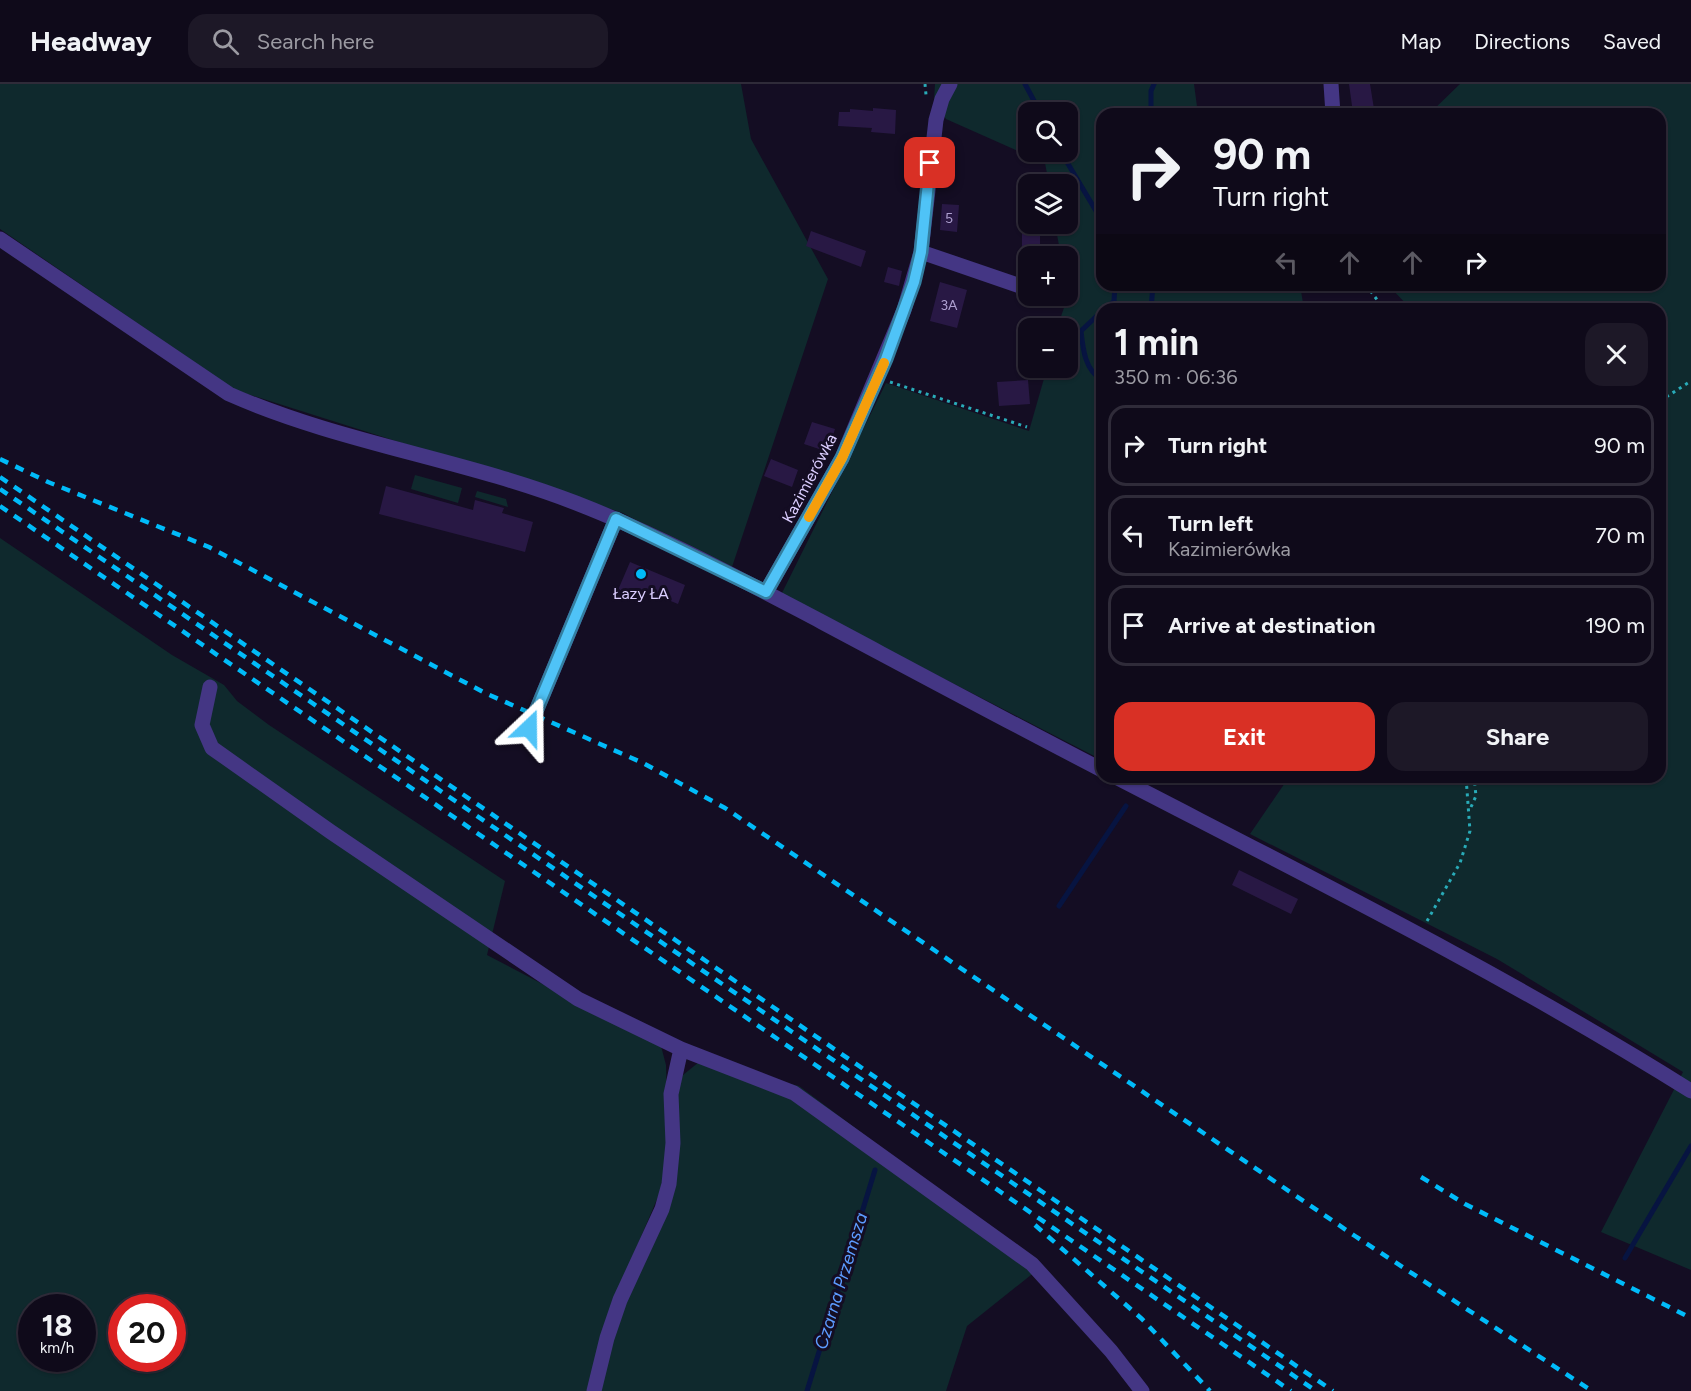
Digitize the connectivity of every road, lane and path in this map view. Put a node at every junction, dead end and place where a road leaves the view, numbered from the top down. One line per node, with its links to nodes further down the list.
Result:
1 (951, 84): 5 (street, Kazimierówka)
2 (1331, 84): 3 (street)
3 (1333, 108)
4 (0, 239): 11 (street)
5 (921, 252): 6 (street); 7 (street, Kazimierówka)
6 (1018, 285)
7 (877, 378): 10 (path); 12 (street, Kazimierówka)
8 (1691, 381): 9 (path)
9 (1666, 397)
10 (1027, 427)
11 (616, 519): 12 (street); 14 (street)
12 (766, 592): 15 (street)
13 (210, 687): 21 (street)
14 (529, 728)
15 (1096, 767)
16 (1127, 783): 20 (street)
17 (1467, 783): 19 (path)
18 (1475, 783): 19 (path)
19 (1470, 809): 20 (path)
20 (1418, 935): 22 (street)
21 (681, 1048): 23 (street); 24 (street)
22 (1691, 1091)
23 (594, 1391)
24 (1142, 1391)

